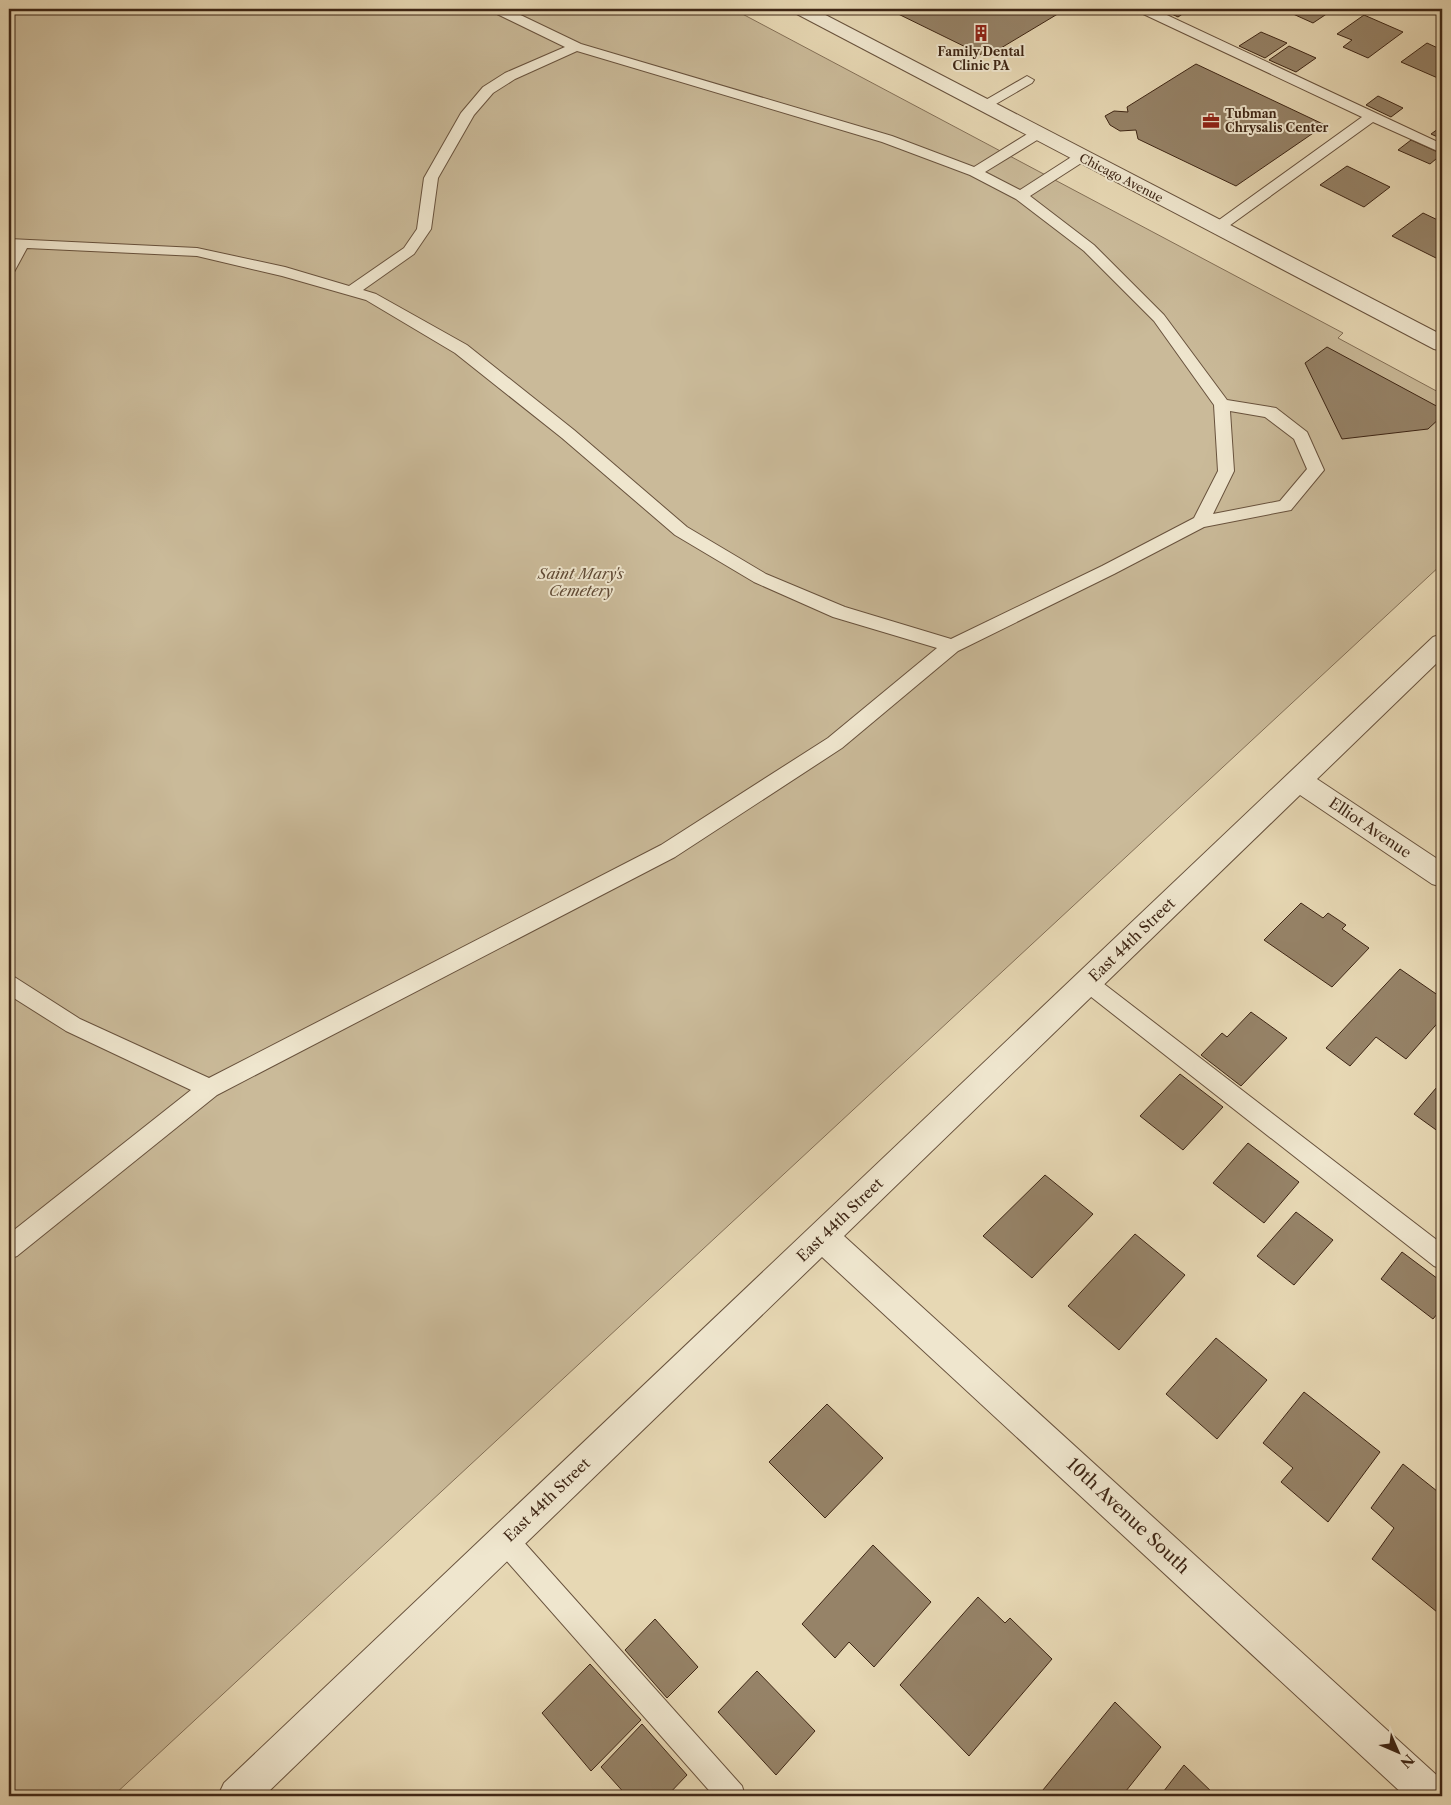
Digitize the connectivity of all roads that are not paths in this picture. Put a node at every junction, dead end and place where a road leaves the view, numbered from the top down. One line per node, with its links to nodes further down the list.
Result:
1 (498, 9): 4 (lane)
2 (801, 9): 6 (street, Chicago Avenue)
3 (1144, 9): 7 (lane)
4 (576, 48): 11 (lane); 16 (lane)
5 (1026, 80): 6 (lane)
6 (984, 105): 8 (street, Chicago Avenue)
7 (1372, 116): 9 (lane); 13 (lane)
8 (1037, 134): 10 (street, Chicago Avenue); 11 (lane)
9 (1442, 150)
10 (1081, 157): 12 (lane); 13 (street, Chicago Avenue)
11 (975, 172): 12 (lane)
12 (1020, 196): 18 (lane)
13 (1217, 228): 17 (street, Chicago Avenue)
14 (15, 244): 15 (lane); 16 (lane)
15 (9, 269)
16 (351, 291): 21 (lane)
17 (1442, 344)
18 (1222, 404): 19 (lane); 19 (lane)
19 (1200, 522): 21 (lane)
20 (1442, 642): 22 (street, East 44th Street)
21 (952, 646): 26 (lane)
22 (1298, 780): 23 (street, Elliot Avenue); 24 (street, East 44th Street)
23 (1442, 876)
24 (1088, 983): 27 (street, East 44th Street); 29 (lane)
25 (9, 984): 26 (lane)
26 (209, 1088): 28 (lane)
27 (823, 1237): 30 (street, East 44th Street); 33 (street, 10th Avenue South)
28 (9, 1248)
29 (1442, 1258)
30 (505, 1540): 31 (street, East 44th Street); 32 (lane)
31 (237, 1796)
32 (732, 1796)
33 (1432, 1796)

